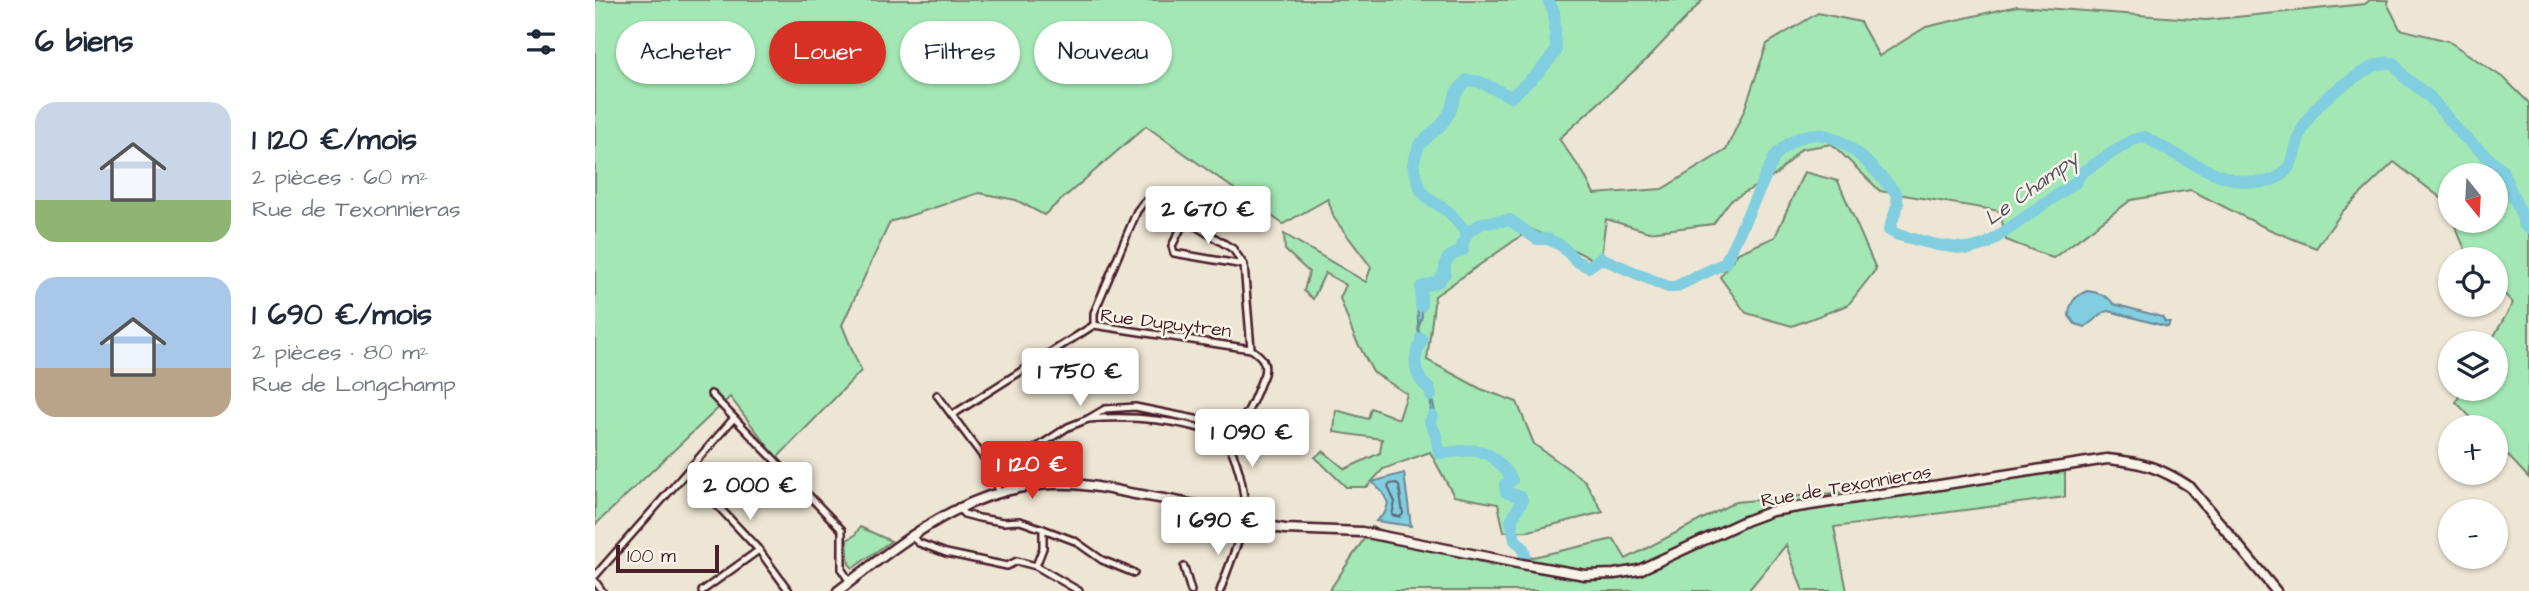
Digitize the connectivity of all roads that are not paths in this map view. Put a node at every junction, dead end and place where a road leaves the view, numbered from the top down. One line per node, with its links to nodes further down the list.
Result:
1 (1185, 220): 2 (street); 2 (street); 3 (street)
2 (1244, 265): 4 (street)
3 (1094, 325): 4 (street, Rue Dupuytren); 7 (street, Rue Dupuytren)
4 (1251, 349): 10 (street, Rue Dupuytren)
5 (711, 394): 8 (street)
6 (937, 395): 7 (street)
7 (953, 415): 13 (street)
8 (734, 418): 12 (street); 28 (street)
9 (1088, 419): 10 (street); 10 (street); 11 (street)
10 (1226, 438): 17 (street)
11 (1008, 467): 13 (street); 14 (street)
12 (687, 473): 23 (street); 27 (street)
13 (996, 474): 15 (street)
14 (1015, 488): 15 (main road); 18 (main road)
15 (998, 493): 16 (main road)
16 (958, 507): 20 (street); 22 (main road)
17 (1245, 509): 18 (main road); 19 (main road)
18 (1234, 519): 21 (main road)
19 (1255, 524): 21 (main road); 36 (main road, Rue de Texonnieras)
20 (1043, 529): 24 (street); 26 (street)
21 (1241, 531): 35 (street)
22 (911, 536): 24 (street); 28 (main road)
23 (759, 550): 30 (street); 31 (street)
24 (1036, 566): 33 (street)
25 (1184, 567): 34 (street)
26 (1134, 573)
27 (595, 579): 29 (street)
28 (850, 582): 32 (main road)
29 (601, 591)
30 (702, 591)
31 (789, 591)
32 (838, 591)
33 (1079, 591)
34 (1191, 591)
35 (1220, 591)
36 (2276, 591)

